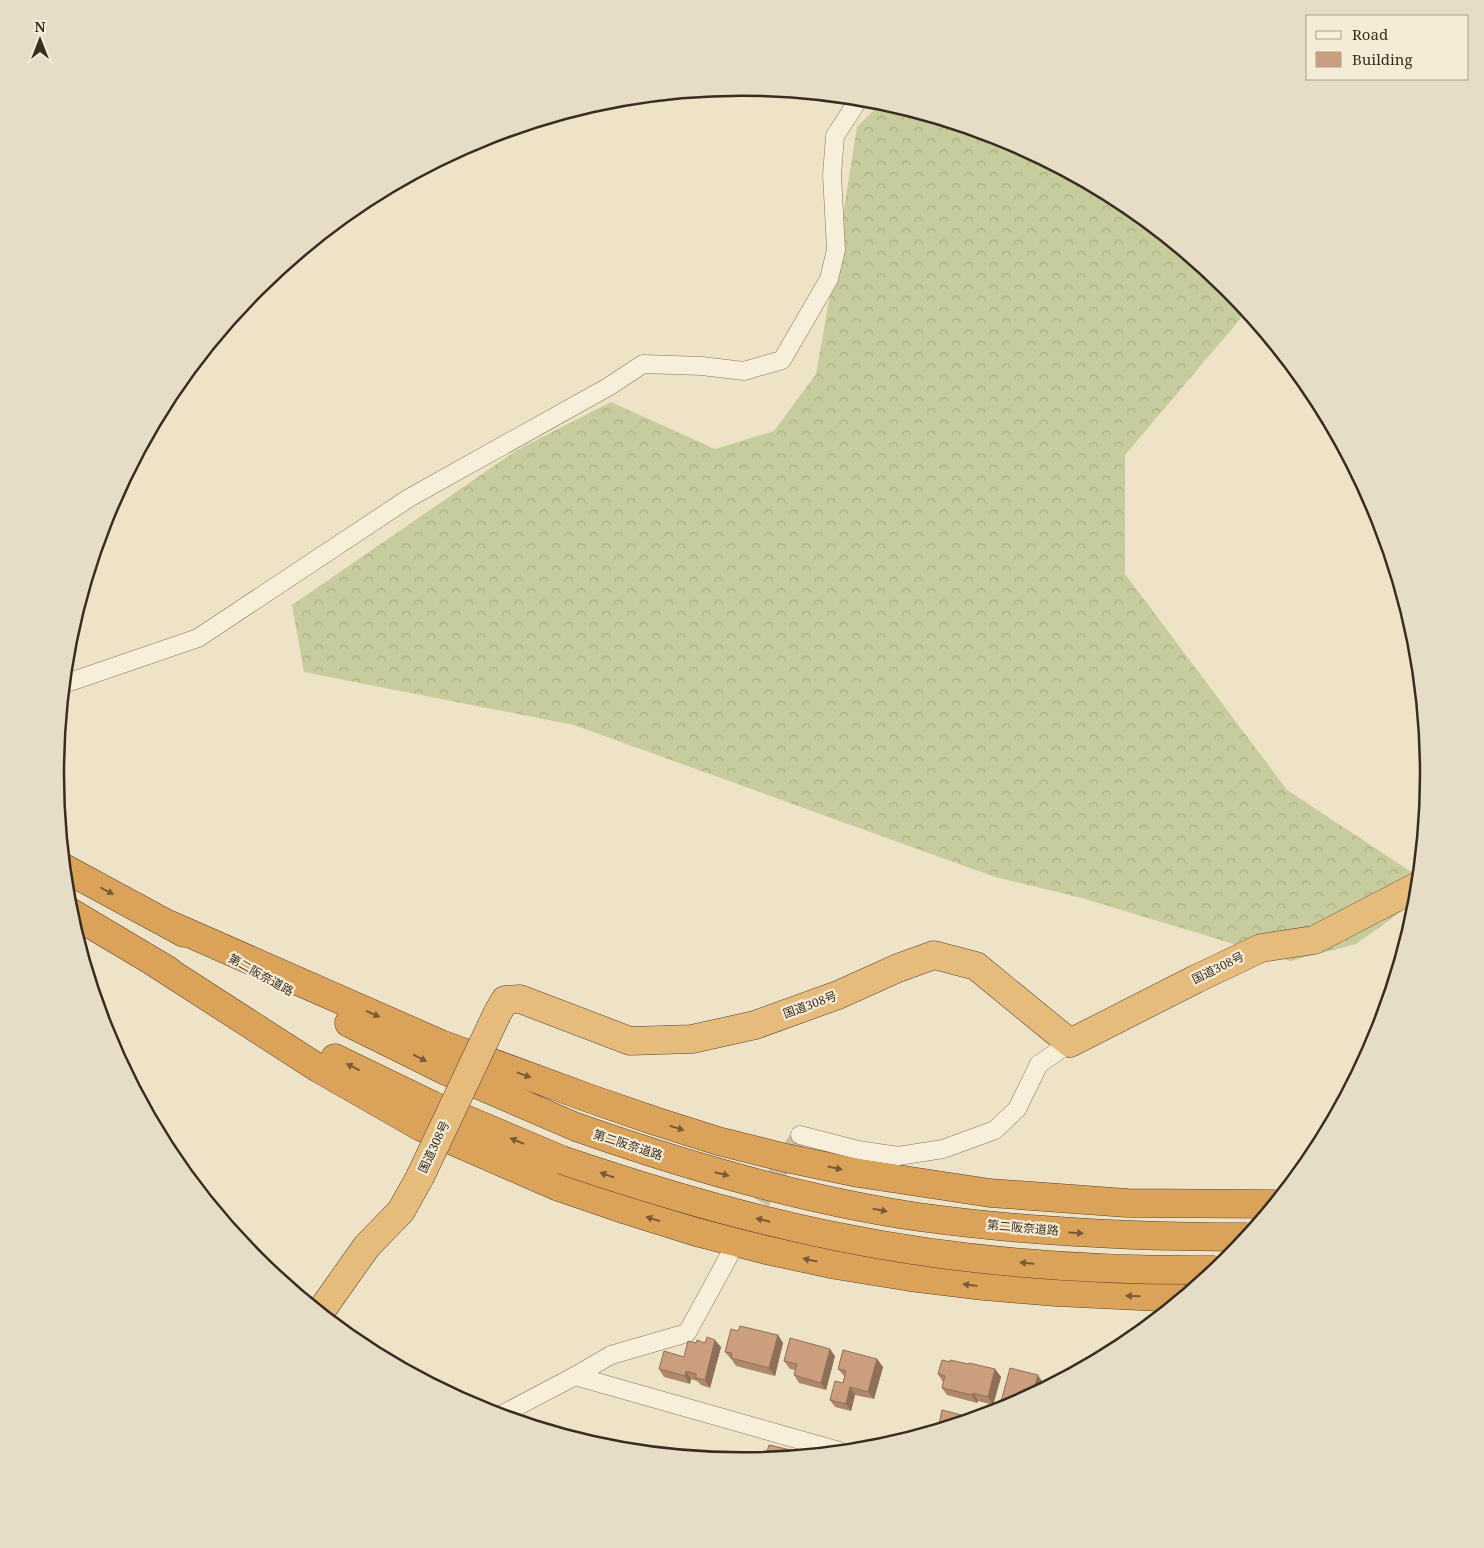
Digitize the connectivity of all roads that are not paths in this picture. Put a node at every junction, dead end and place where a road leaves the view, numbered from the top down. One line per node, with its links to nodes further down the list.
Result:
1 (854, 106): 2 (street)
2 (71, 682)
3 (71, 872): 6 (highway, 第二阪奈道路, one-way to 6)
4 (1410, 890): 8 (highway, 国道308号)
5 (80, 918): 7 (highway)
6 (168, 924): 10 (highway, one-way to 10); 11 (highway, 第二阪奈道路, one-way to 11, bridge)
7 (152, 962): 13 (highway, one-way to 7, bridge); 14 (highway, one-way to 7)
8 (1070, 1043): 9 (street); 15 (highway, 国道308号, bridge)
9 (800, 1135)
10 (1266, 1204)
11 (1238, 1236)
12 (729, 1256): 16 (street)
13 (1205, 1270)
14 (1172, 1298)
15 (324, 1308)
16 (575, 1376): 17 (street); 18 (street)
17 (509, 1411)
18 (822, 1447)

